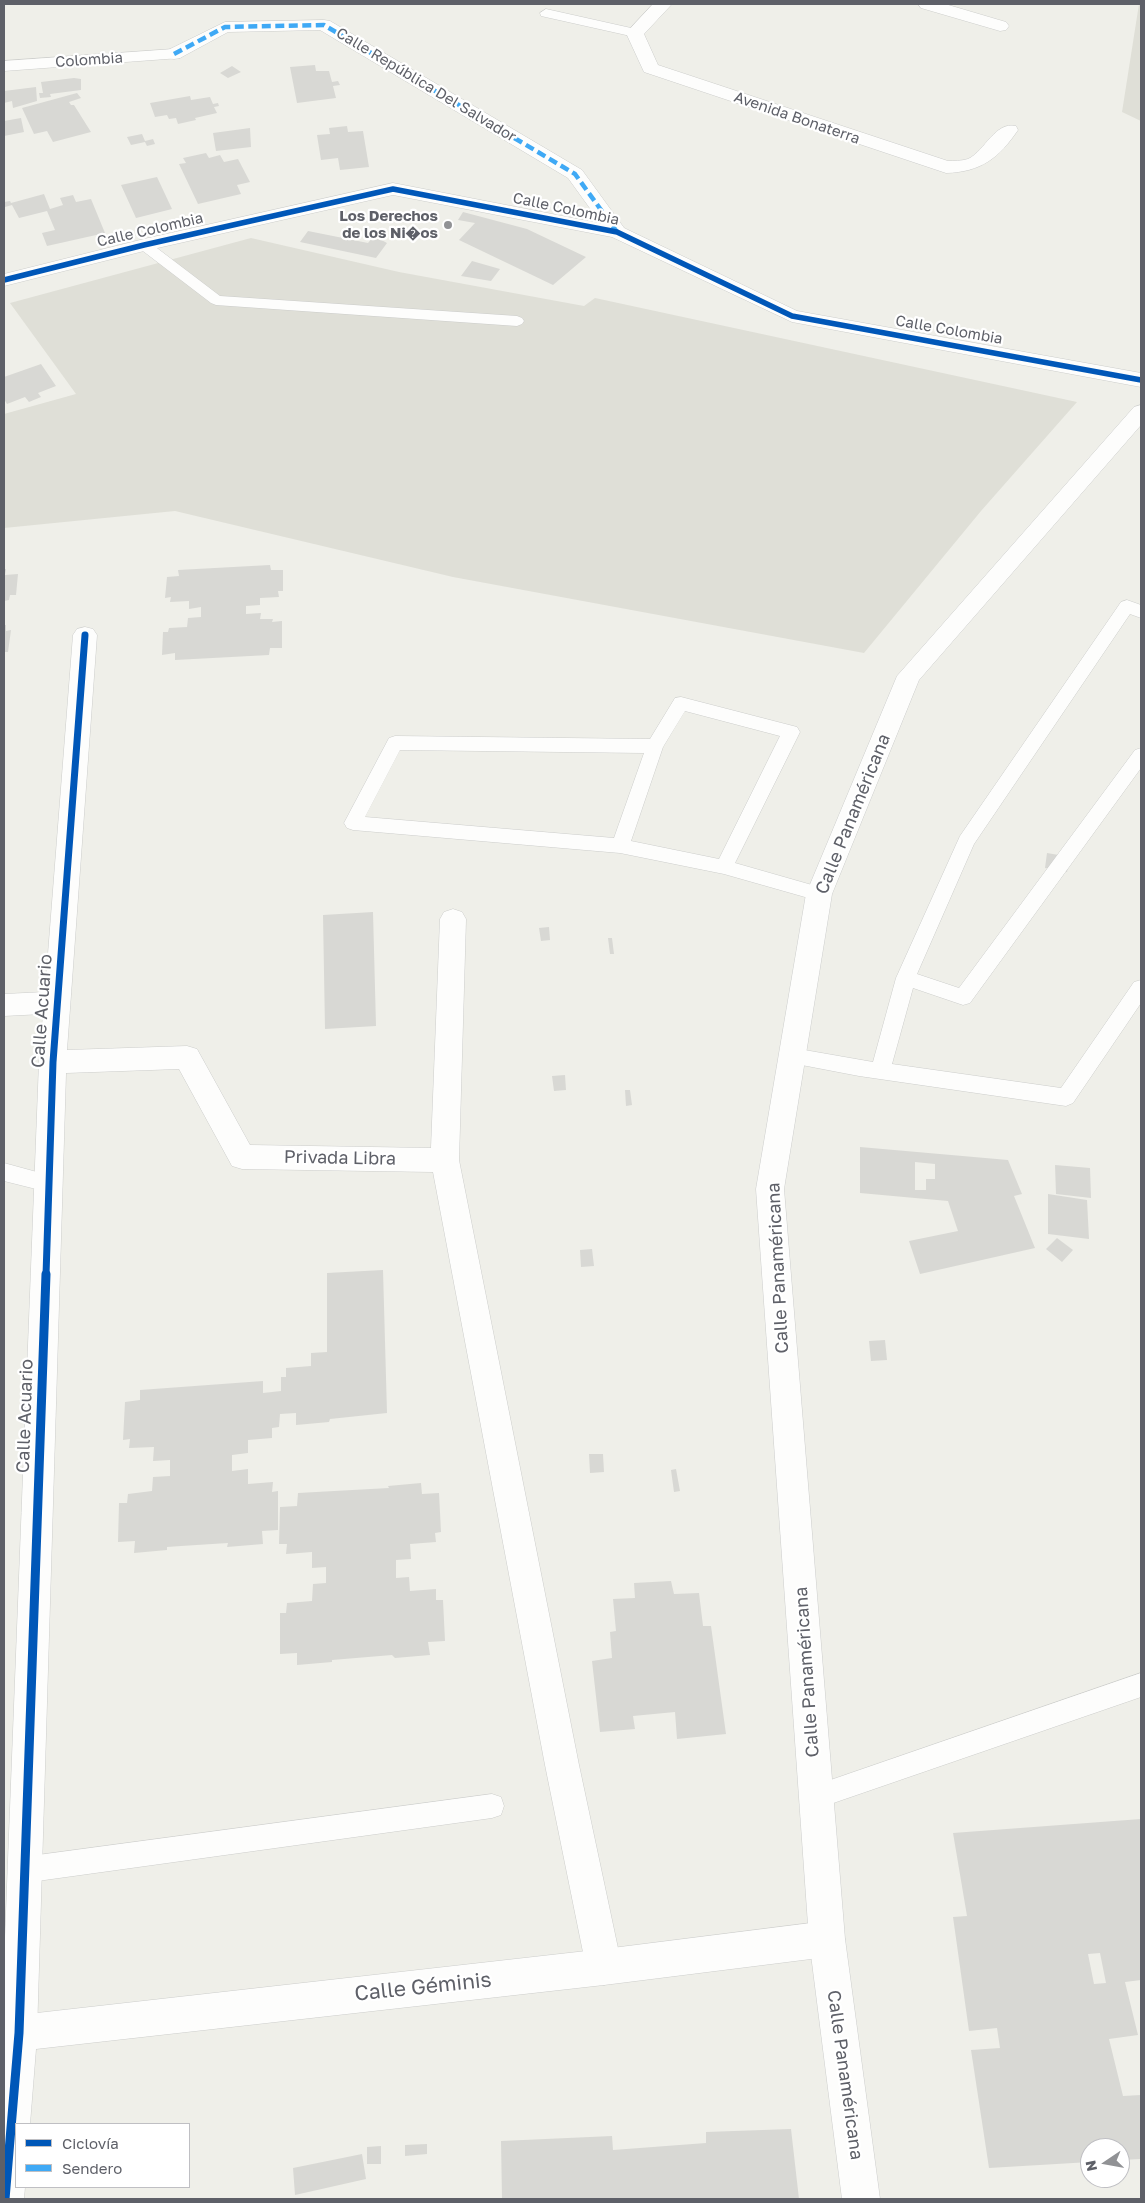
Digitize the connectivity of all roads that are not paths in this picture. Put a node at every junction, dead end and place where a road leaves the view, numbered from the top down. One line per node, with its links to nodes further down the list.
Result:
1 (663, 4): 5 (street)
2 (927, 4): 4 (street)
3 (546, 13): 5 (lane)
4 (1000, 26)
5 (635, 33): 8 (street, Avenida Bonaterra)
6 (174, 54): 7 (street, Colombia); 9 (street, Calle República Del Salvador)
7 (4, 66)
8 (1009, 130)
9 (616, 232): 10 (street, Calle Colombia); 13 (street, Calle Colombia)
10 (144, 245): 11 (street, Calle Colombia); 12 (lane)
11 (4, 280)
12 (517, 321)
13 (1141, 380)
14 (1141, 412): 21 (street, Calle Panaméricana)
15 (1141, 612): 23 (lane)
16 (85, 635): 25 (street, Calle Acuario)
17 (655, 746): 19 (lane); 19 (lane); 20 (lane)
18 (1141, 755): 23 (lane)
19 (620, 846): 20 (lane)
20 (724, 867): 21 (lane)
21 (819, 894): 27 (street, Calle Panaméricana)
22 (453, 919): 30 (street)
23 (906, 978): 29 (lane)
24 (1141, 988): 29 (lane)
25 (57, 1002): 26 (street); 28 (street, Calle Acuario)
26 (4, 1005)
27 (793, 1056): 29 (lane); 34 (street, Calle Panaméricana)
28 (52, 1062): 30 (street, Privada Libra); 32 (street, Calle Acuario)
29 (881, 1070)
30 (445, 1160): 38 (street)
31 (4, 1172): 32 (lane)
32 (48, 1183): 36 (street, Calle Acuario)
33 (1141, 1685): 34 (lane)
34 (816, 1797): 37 (street, Calle Panaméricana)
35 (492, 1806): 36 (lane)
36 (23, 1870): 39 (street, Calle Acuario)
37 (827, 1940): 38 (street, Calle Géminis); 41 (street, Calle Panaméricana)
38 (604, 1967): 39 (street, Calle Géminis)
39 (19, 2033): 40 (street, Calle Acuario)
40 (5, 2199)
41 (861, 2199)

